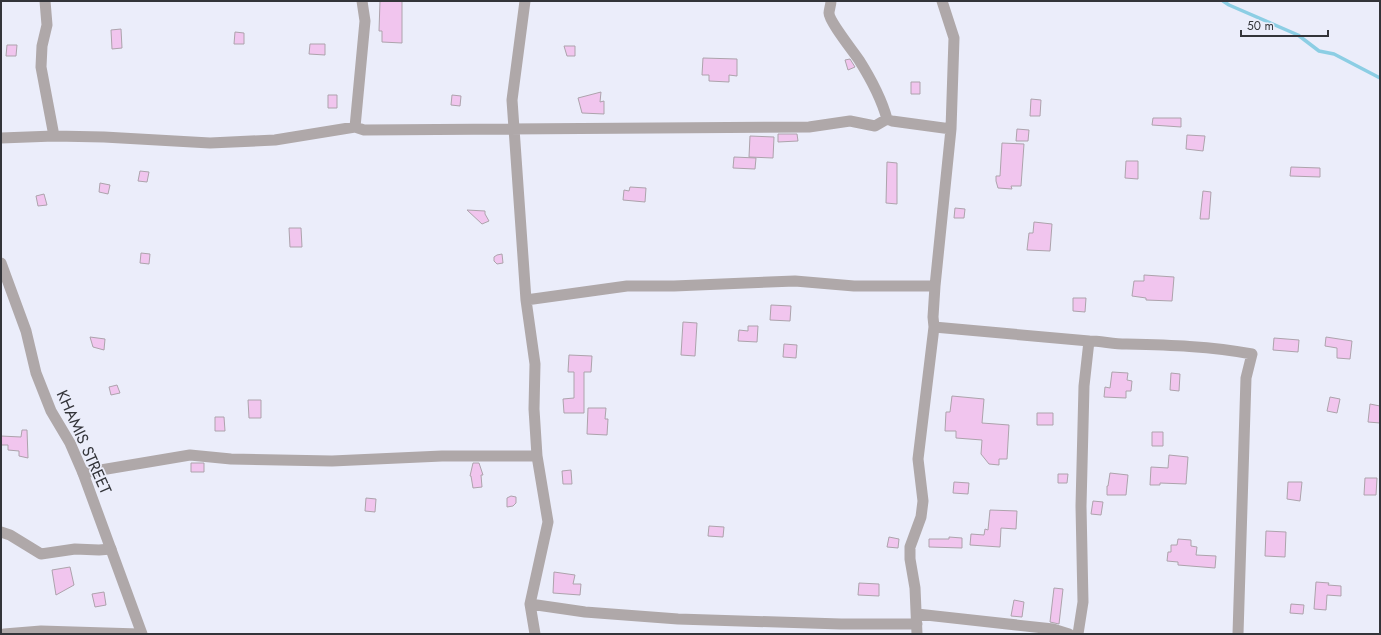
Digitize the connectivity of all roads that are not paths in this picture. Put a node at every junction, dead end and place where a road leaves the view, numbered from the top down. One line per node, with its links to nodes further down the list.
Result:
1 (45, 1): 10 (street)
2 (362, 1): 7 (street)
3 (525, 1): 8 (street)
4 (831, 1): 6 (street)
5 (942, 1): 9 (street)
6 (887, 119): 8 (street); 9 (street)
7 (355, 127): 8 (street); 10 (street)
8 (515, 128): 14 (street)
9 (951, 129): 13 (street)
10 (54, 136): 11 (street)
11 (1, 138)
12 (1, 263): 18 (street, KHAMIS STREET)
13 (935, 286): 14 (street); 15 (street)
14 (526, 300): 17 (street)
15 (934, 327): 16 (street); 22 (street)
16 (1089, 341): 28 (street); 29 (street)
17 (537, 456): 18 (street); 21 (street)
18 (83, 473): 20 (street, KHAMIS STREET)
19 (1, 532): 20 (street)
20 (112, 549): 25 (street, KHAMIS STREET)
21 (530, 604): 22 (street); 26 (street)
22 (917, 624): 27 (street)
23 (4, 634): 24 (street)
24 (139, 634)
25 (142, 634)
26 (535, 634)
27 (1069, 634)
28 (1078, 634)
29 (1238, 634)

